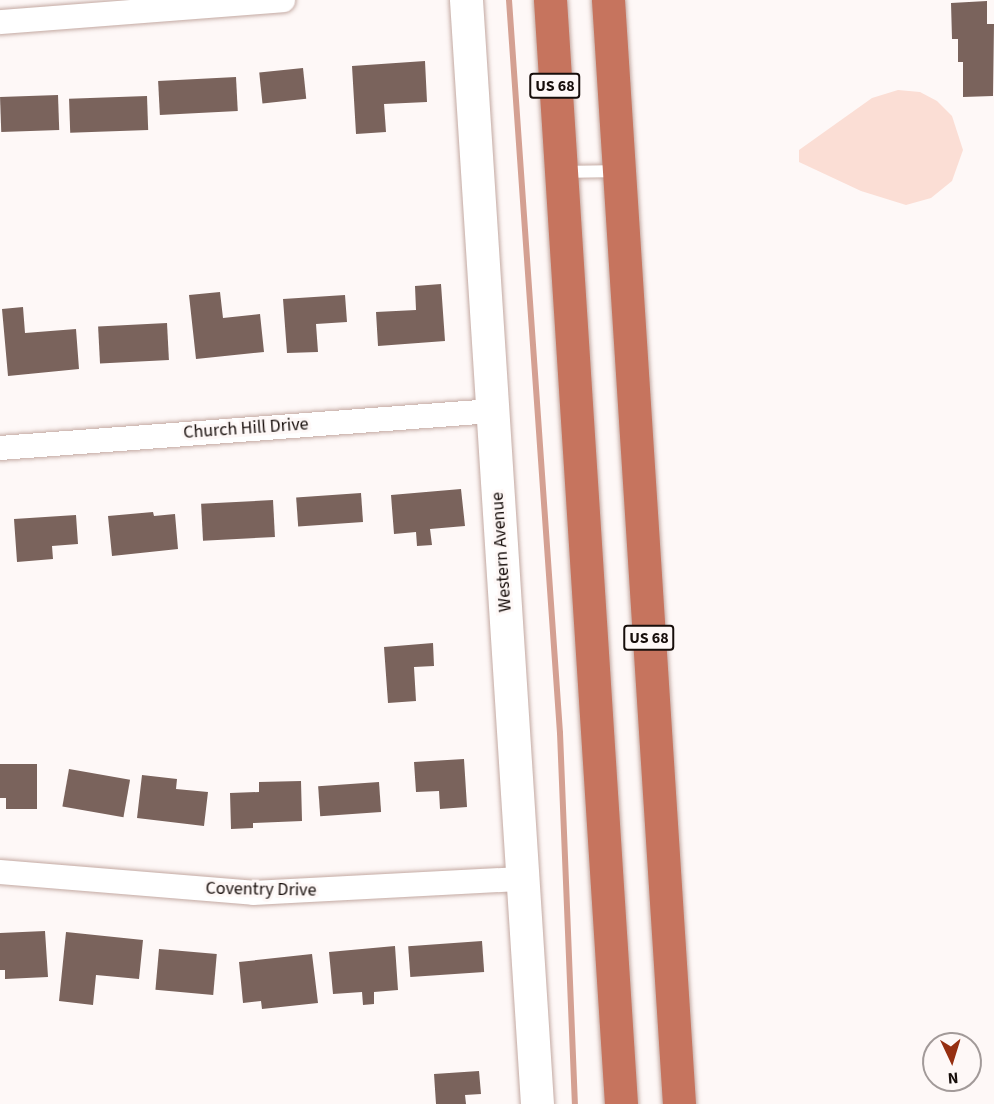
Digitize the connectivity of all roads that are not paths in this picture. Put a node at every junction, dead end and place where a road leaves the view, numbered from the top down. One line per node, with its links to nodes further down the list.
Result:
1 (283, 0): 5 (street)
2 (466, 0): 8 (street, Western Avenue)
3 (550, 0): 7 (highway, US 68)
4 (608, 0): 6 (highway, US 68)
5 (0, 22)
6 (619, 171): 7 (lane); 14 (highway, US 68)
7 (561, 172): 13 (highway, US 68)
8 (493, 411): 9 (street, Church Hill Drive); 11 (street, Western Avenue)
9 (0, 448)
10 (0, 872): 11 (street, Coventry Drive)
11 (523, 879): 12 (street, Western Avenue)
12 (537, 1104)
13 (621, 1104)
14 (679, 1104)

